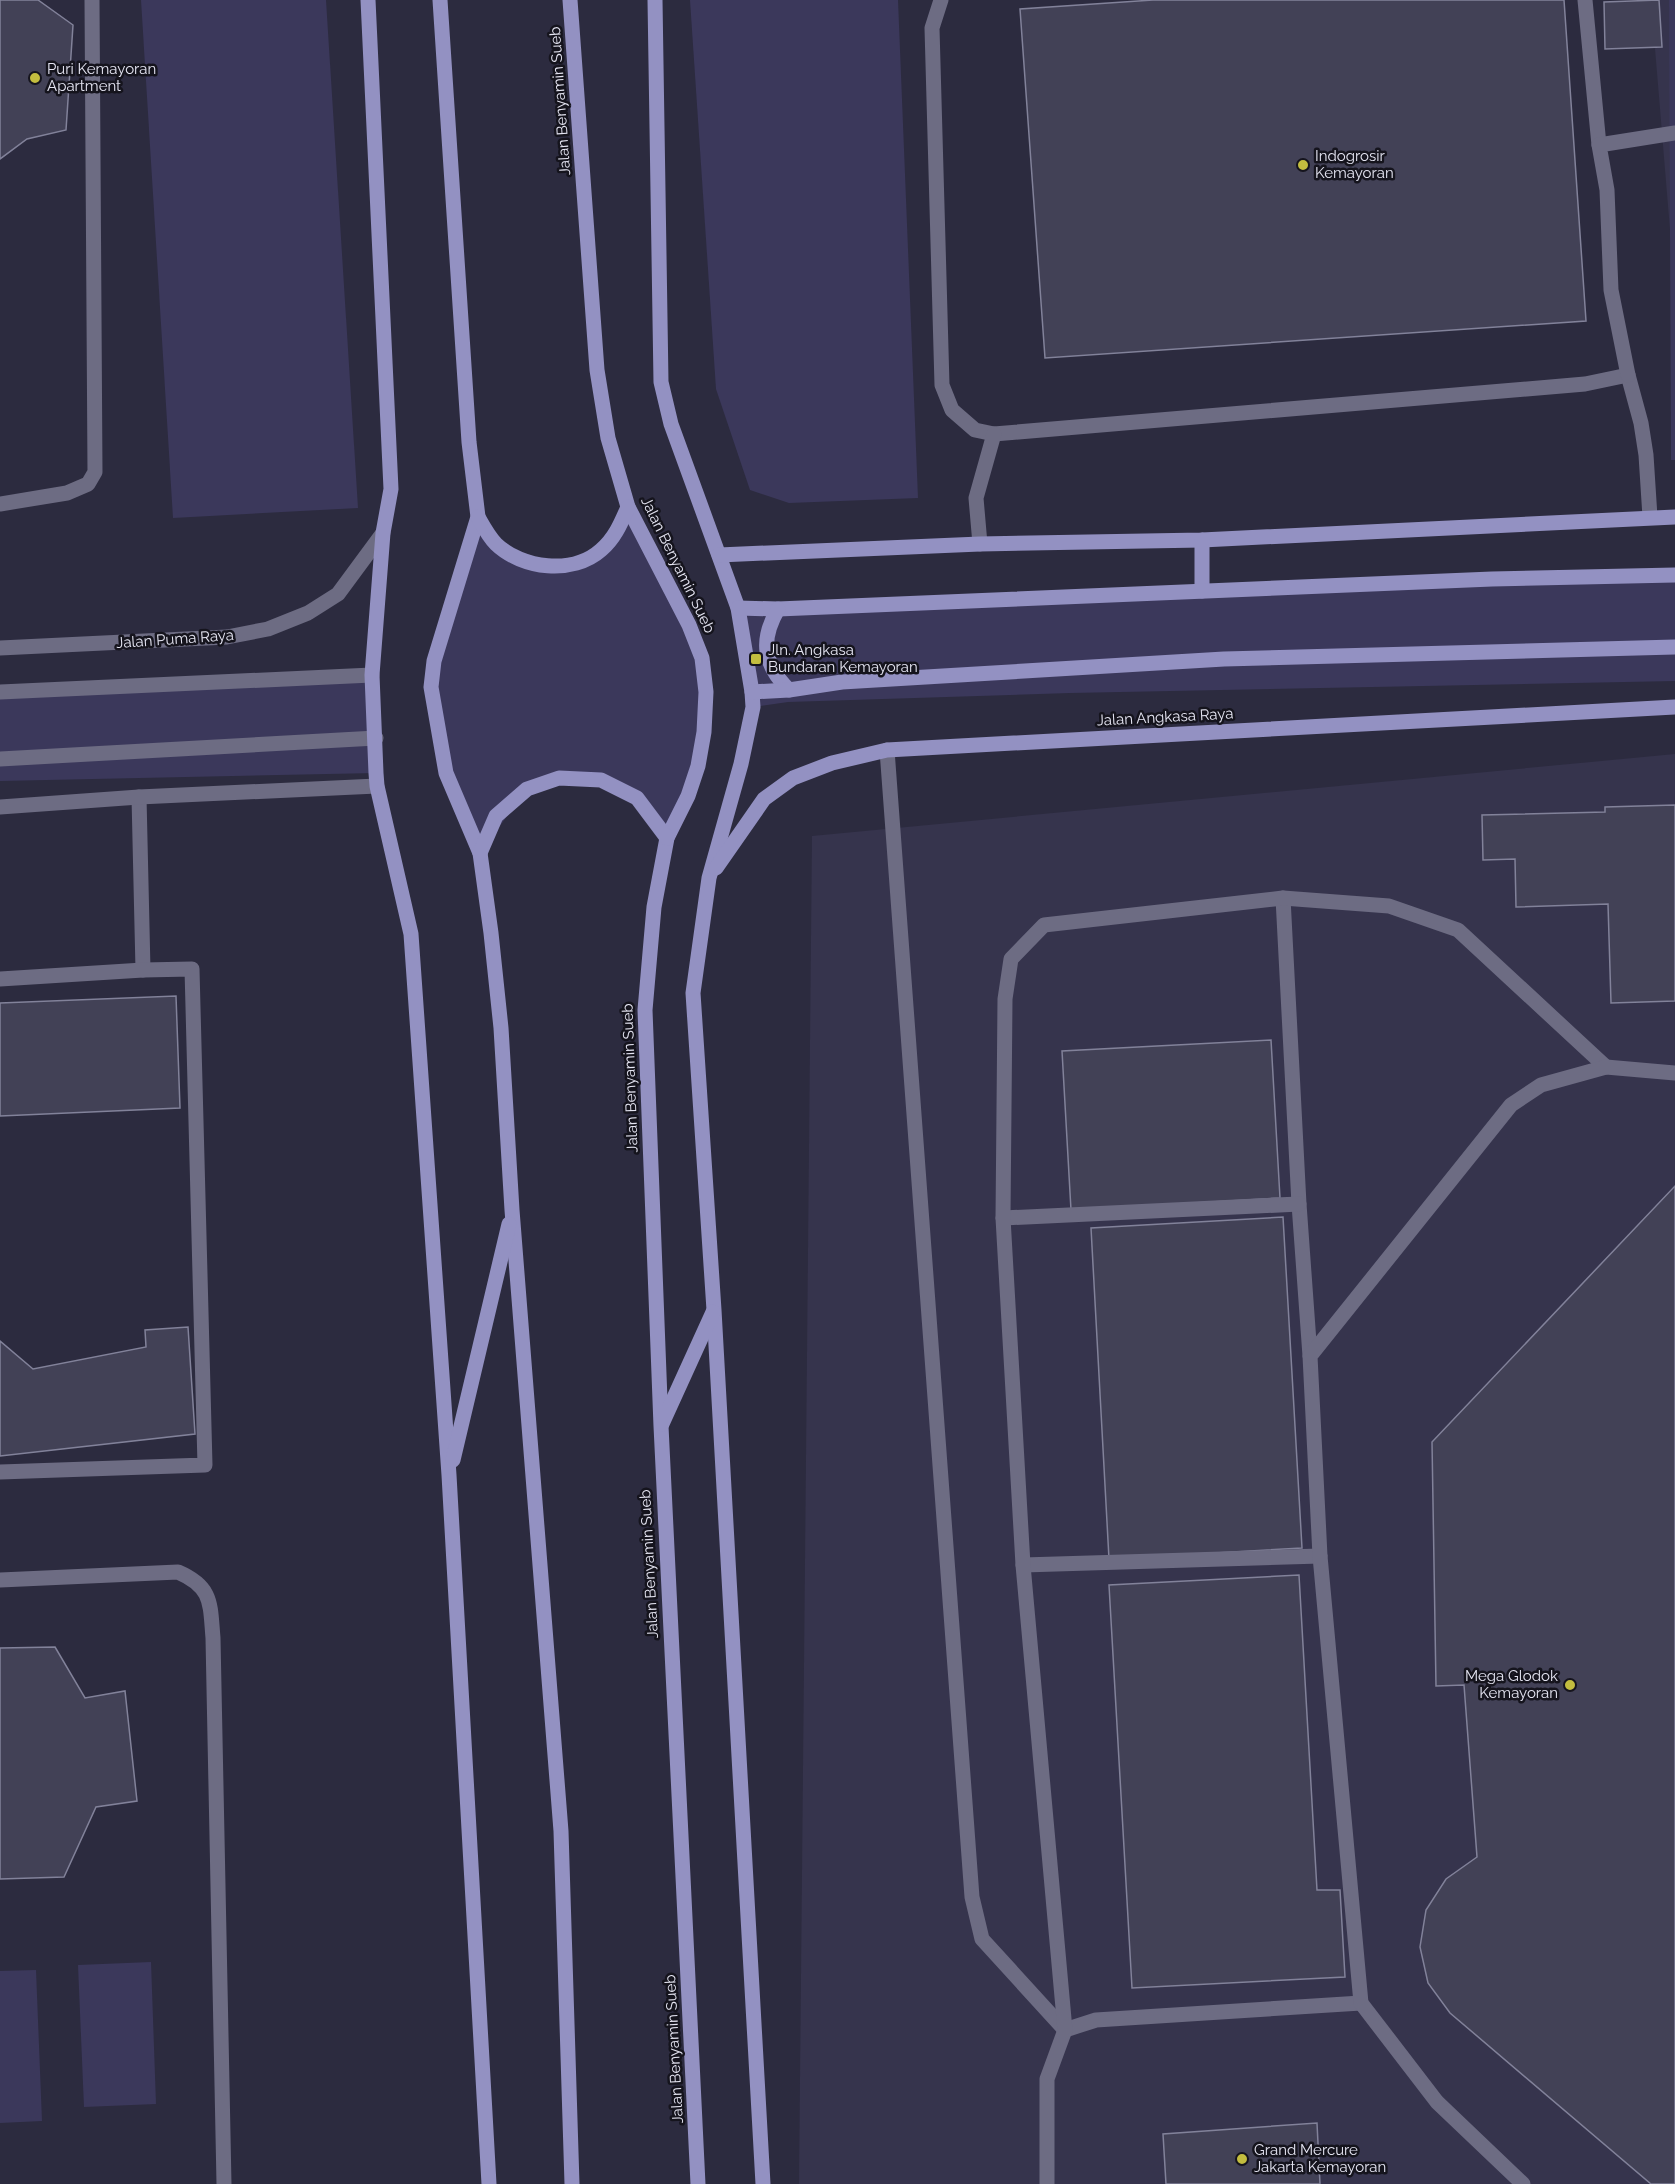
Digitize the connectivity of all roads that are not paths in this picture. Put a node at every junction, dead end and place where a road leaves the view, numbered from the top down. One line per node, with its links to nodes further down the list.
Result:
1 (92, 0): 12 (street)
2 (368, 0): 17 (main road)
3 (440, 0): 14 (main road)
4 (570, 0): 13 (main road, Jalan Benyamin Sueb)
5 (655, 0): 20 (main road, Jalan Benyamin Sueb)
6 (941, 0): 11 (street)
7 (1585, 0): 9 (street)
8 (1675, 133): 9 (street)
9 (1599, 144): 10 (street)
10 (1628, 375): 11 (street); 15 (street)
11 (994, 434): 19 (street)
12 (0, 504)
13 (628, 507): 14 (main road); 38 (main road, Jalan Benyamin Sueb)
14 (478, 517): 39 (main road)
15 (1650, 517): 16 (main road); 18 (main road)
16 (1675, 517)
17 (383, 532): 26 (street, Jalan Puma Raya); 27 (main road)
18 (1202, 540): 19 (main road); 22 (main road)
19 (980, 544): 20 (main road)
20 (719, 555): 23 (main road, Jalan Benyamin Sueb)
21 (1675, 575): 22 (main road)
22 (1202, 591): 24 (main road)
23 (738, 608): 24 (main road); 30 (main road, Jalan Benyamin Sueb)
24 (778, 609): 28 (main road)
25 (1675, 647): 28 (main road)
26 (0, 648)
27 (372, 675): 29 (street); 32 (main road)
28 (789, 690): 30 (main road)
29 (0, 692)
30 (752, 692): 40 (main road, Jalan Benyamin Sueb)
31 (1675, 707): 33 (main road, Jalan Angkasa Raya)
32 (376, 738): 34 (street); 35 (main road)
33 (887, 750): 40 (main road, Jalan Angkasa Raya); 58 (street)
34 (0, 759)
35 (377, 786): 36 (street); 53 (main road)
36 (140, 797): 37 (street); 42 (street)
37 (0, 807)
38 (667, 838): 39 (main road); 51 (main road, Jalan Benyamin Sueb)
39 (480, 853): 47 (main road)
40 (709, 878): 49 (main road, Jalan Benyamin Sueb)
41 (1283, 898): 44 (street); 46 (street); 48 (street)
42 (143, 970): 43 (street); 52 (street)
43 (0, 979)
44 (1606, 1066): 45 (street); 50 (street)
45 (1675, 1073)
46 (1299, 1204): 48 (street); 50 (street)
47 (512, 1210): 53 (main road); 61 (main road)
48 (1003, 1218): 55 (street)
49 (714, 1310): 51 (main road); 63 (main road, Jalan Benyamin Sueb)
50 (1310, 1356): 54 (street)
51 (661, 1426): 62 (main road, Jalan Benyamin Sueb)
52 (0, 1472)
53 (449, 1475): 60 (main road)
54 (1320, 1556): 55 (street); 57 (street)
55 (1023, 1565): 58 (street)
56 (0, 1580): 59 (street)
57 (1361, 2003): 58 (street); 65 (street)
58 (1065, 2030): 64 (street)
59 (224, 2184)
60 (489, 2184)
61 (573, 2184)
62 (698, 2184)
63 (763, 2184)
64 (1047, 2184)
65 (1523, 2184)

